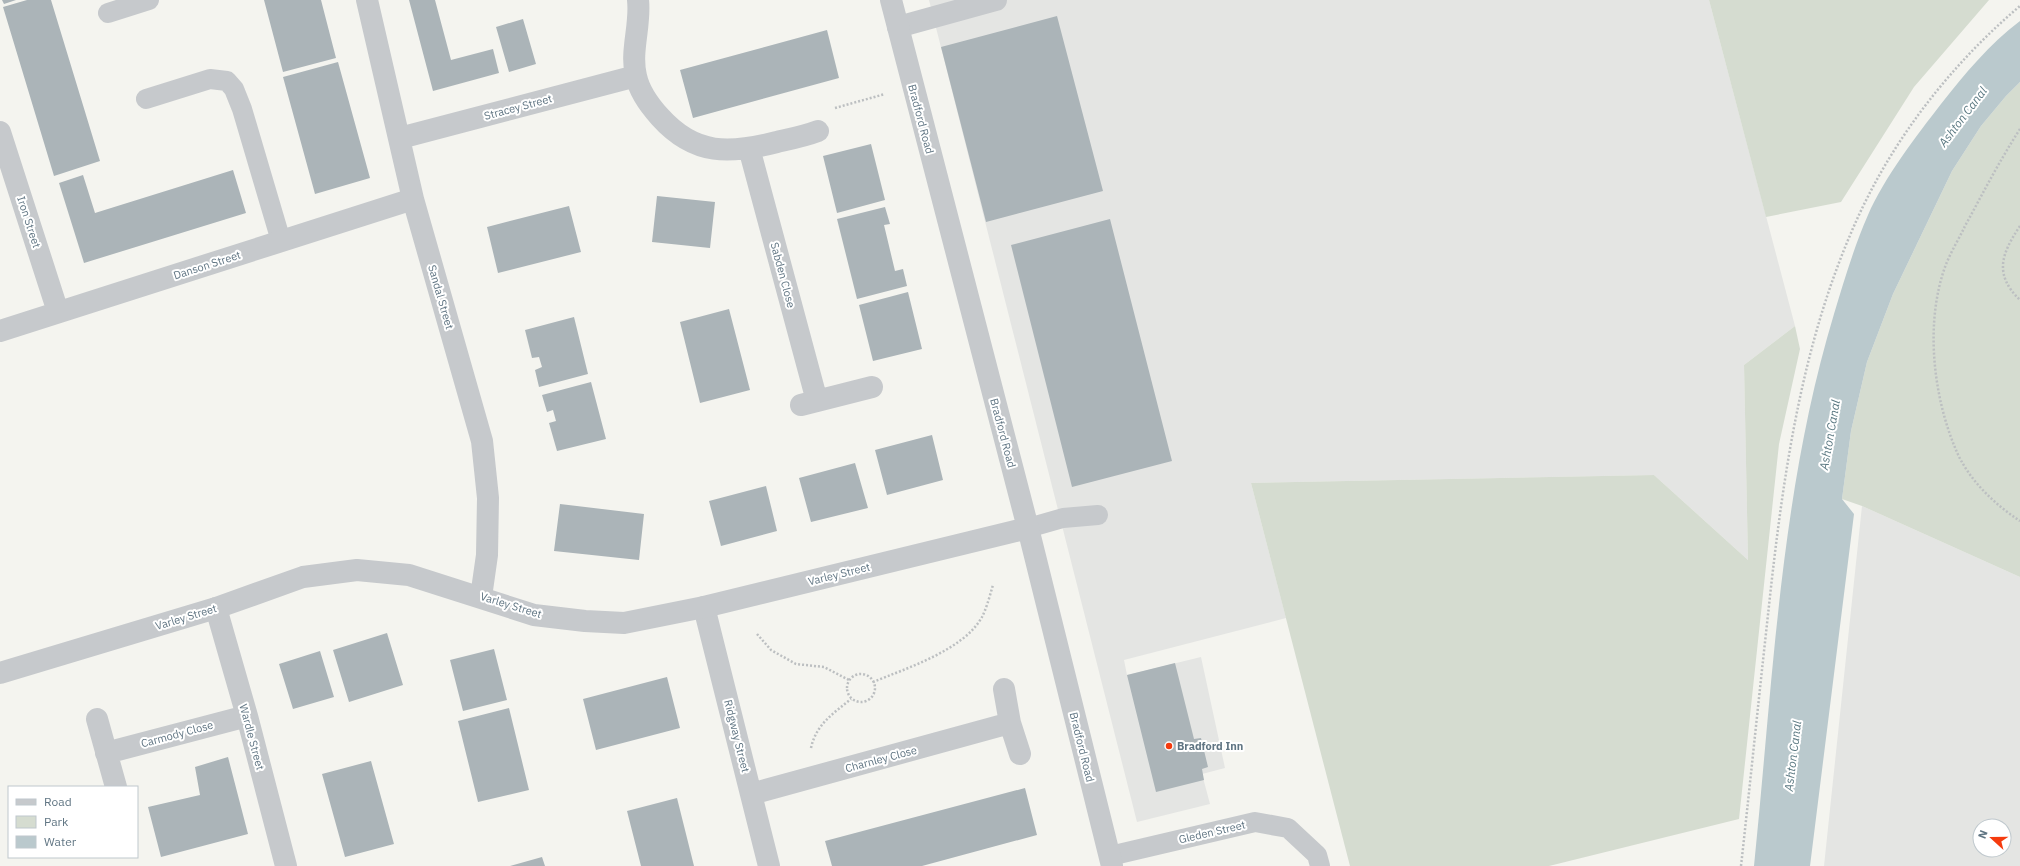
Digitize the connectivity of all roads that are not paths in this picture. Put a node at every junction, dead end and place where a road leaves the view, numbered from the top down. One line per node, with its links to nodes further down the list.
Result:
1 (149, 0): 6 (lane)
2 (367, 0): 12 (street, Sandal Street)
3 (638, 0): 8 (street)
4 (891, 0): 7 (street, Bradford Road)
5 (996, 0): 7 (street)
6 (108, 13)
7 (898, 27): 20 (street, Bradford Road)
8 (636, 76): 12 (street, Stracey Street); 13 (street)
9 (146, 99): 15 (lane)
10 (818, 131): 13 (street)
11 (0, 132): 16 (street, Iron Street)
12 (400, 138): 14 (street, Sandal Street)
13 (749, 148): 18 (street, Sabden Close)
14 (413, 199): 15 (street, Danson Street); 21 (street, Sandal Street)
15 (281, 241): 16 (street, Danson Street)
16 (58, 312): 17 (street, Danson Street)
17 (0, 331)
18 (872, 387)
19 (1098, 515): 20 (lane)
20 (1028, 528): 22 (street, Varley Street); 33 (street, Bradford Road)
21 (481, 597): 22 (street, Varley Street); 23 (street, Varley Street)
22 (704, 607): 32 (street, Ridgway Street)
23 (216, 608): 24 (street, Varley Street); 26 (street, Wardle Street)
24 (0, 673)
25 (1004, 688): 28 (street)
26 (247, 716): 29 (street, Carmody Close); 34 (street, Wardle Street)
27 (97, 719): 29 (street)
28 (1010, 723): 30 (street); 32 (street, Charnley Close)
29 (106, 753): 31 (street)
30 (1020, 754)
31 (116, 786)
32 (752, 794): 35 (street, Ridgway Street)
33 (1111, 861): 36 (lane, Gleden Street)
34 (286, 866)
35 (769, 866)
36 (1320, 866)

